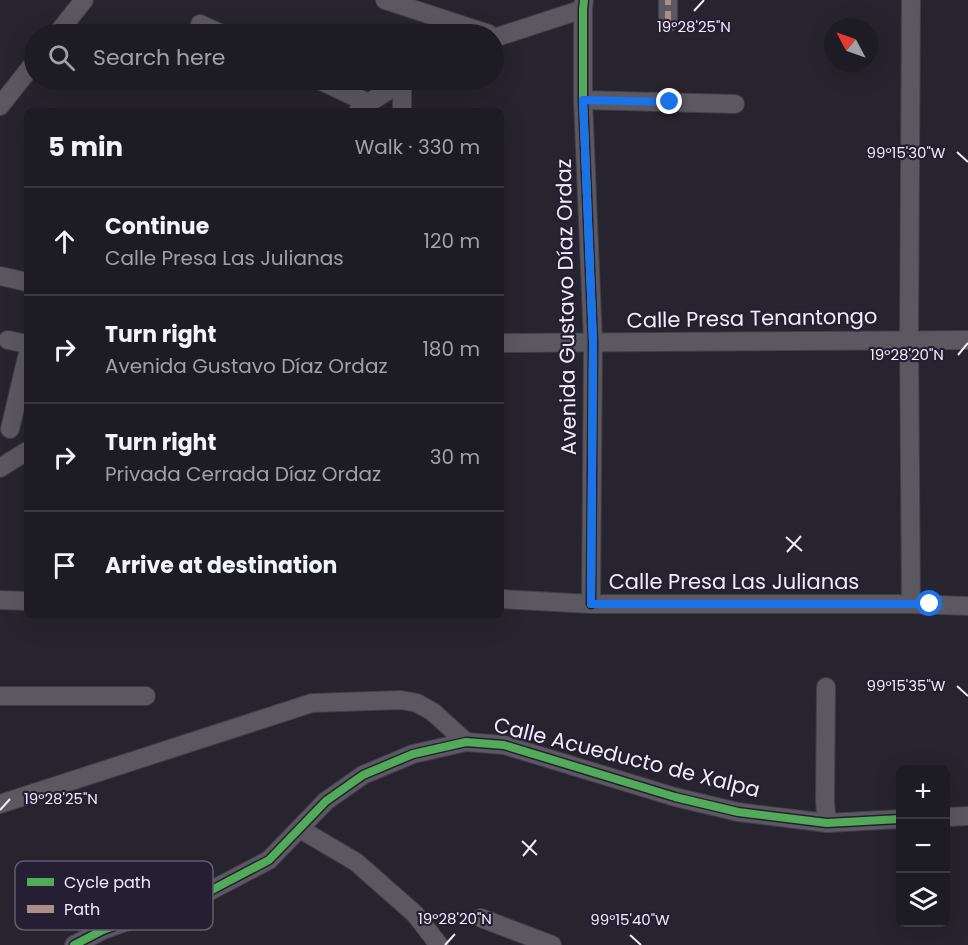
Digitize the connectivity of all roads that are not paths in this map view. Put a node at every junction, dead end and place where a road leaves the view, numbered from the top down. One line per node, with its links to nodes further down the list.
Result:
1 (84, 0): 7 (street)
2 (385, 0): 8 (street)
3 (668, 0): 6 (street)
4 (911, 0): 21 (street)
5 (584, 4): 9 (street); 14 (street, Avenida Gustavo Díaz Ordaz)
6 (668, 23)
7 (65, 24)
8 (457, 24)
9 (504, 32)
10 (24, 76): 16 (street)
11 (335, 90): 17 (street)
12 (389, 90): 17 (street)
13 (403, 90): 18 (street)
14 (583, 100): 15 (street); 24 (street, Avenida Gustavo Díaz Ordaz)
15 (735, 104)
16 (0, 106)
17 (363, 107)
18 (402, 108)
19 (0, 276): 20 (street)
20 (24, 281)
21 (909, 339): 23 (street, Calle Presa Tenantongo); 24 (street, Calle Presa Tenantongo); 35 (street)
22 (8, 340): 25 (street)
23 (968, 340)
24 (593, 342): 26 (street, Calle Presa Tenantongo); 34 (street, Avenida Gustavo Díaz Ordaz)
25 (24, 343)
26 (504, 343)
27 (24, 370): 28 (street)
28 (10, 429)
29 (24, 453): 30 (street)
30 (0, 468)
31 (504, 599): 34 (street, Calle Presa Las Julianas)
32 (0, 600): 33 (street)
33 (24, 601)
34 (591, 604): 35 (street, Calle Presa Las Julianas)
35 (911, 604): 36 (street, Calle Presa Las Julianas)
36 (968, 606)
37 (826, 687): 45 (street)
38 (0, 696): 39 (street)
39 (146, 696)
40 (466, 742): 41 (street); 45 (street, Calle Acueducto de Xalpa); 46 (street, Calle Acueducto de Xalpa)
41 (0, 804)
42 (968, 816): 43 (street)
43 (950, 817)
44 (896, 819): 45 (street, Calle Acueducto de Xalpa)
45 (827, 823)
46 (300, 829): 47 (street, Calle Acueducto de Xalpa); 51 (street)
47 (213, 889)
48 (481, 918): 52 (street)
49 (103, 930): 50 (street, Calle Acueducto de Xalpa)
50 (74, 945)
51 (439, 945)
52 (552, 945)

